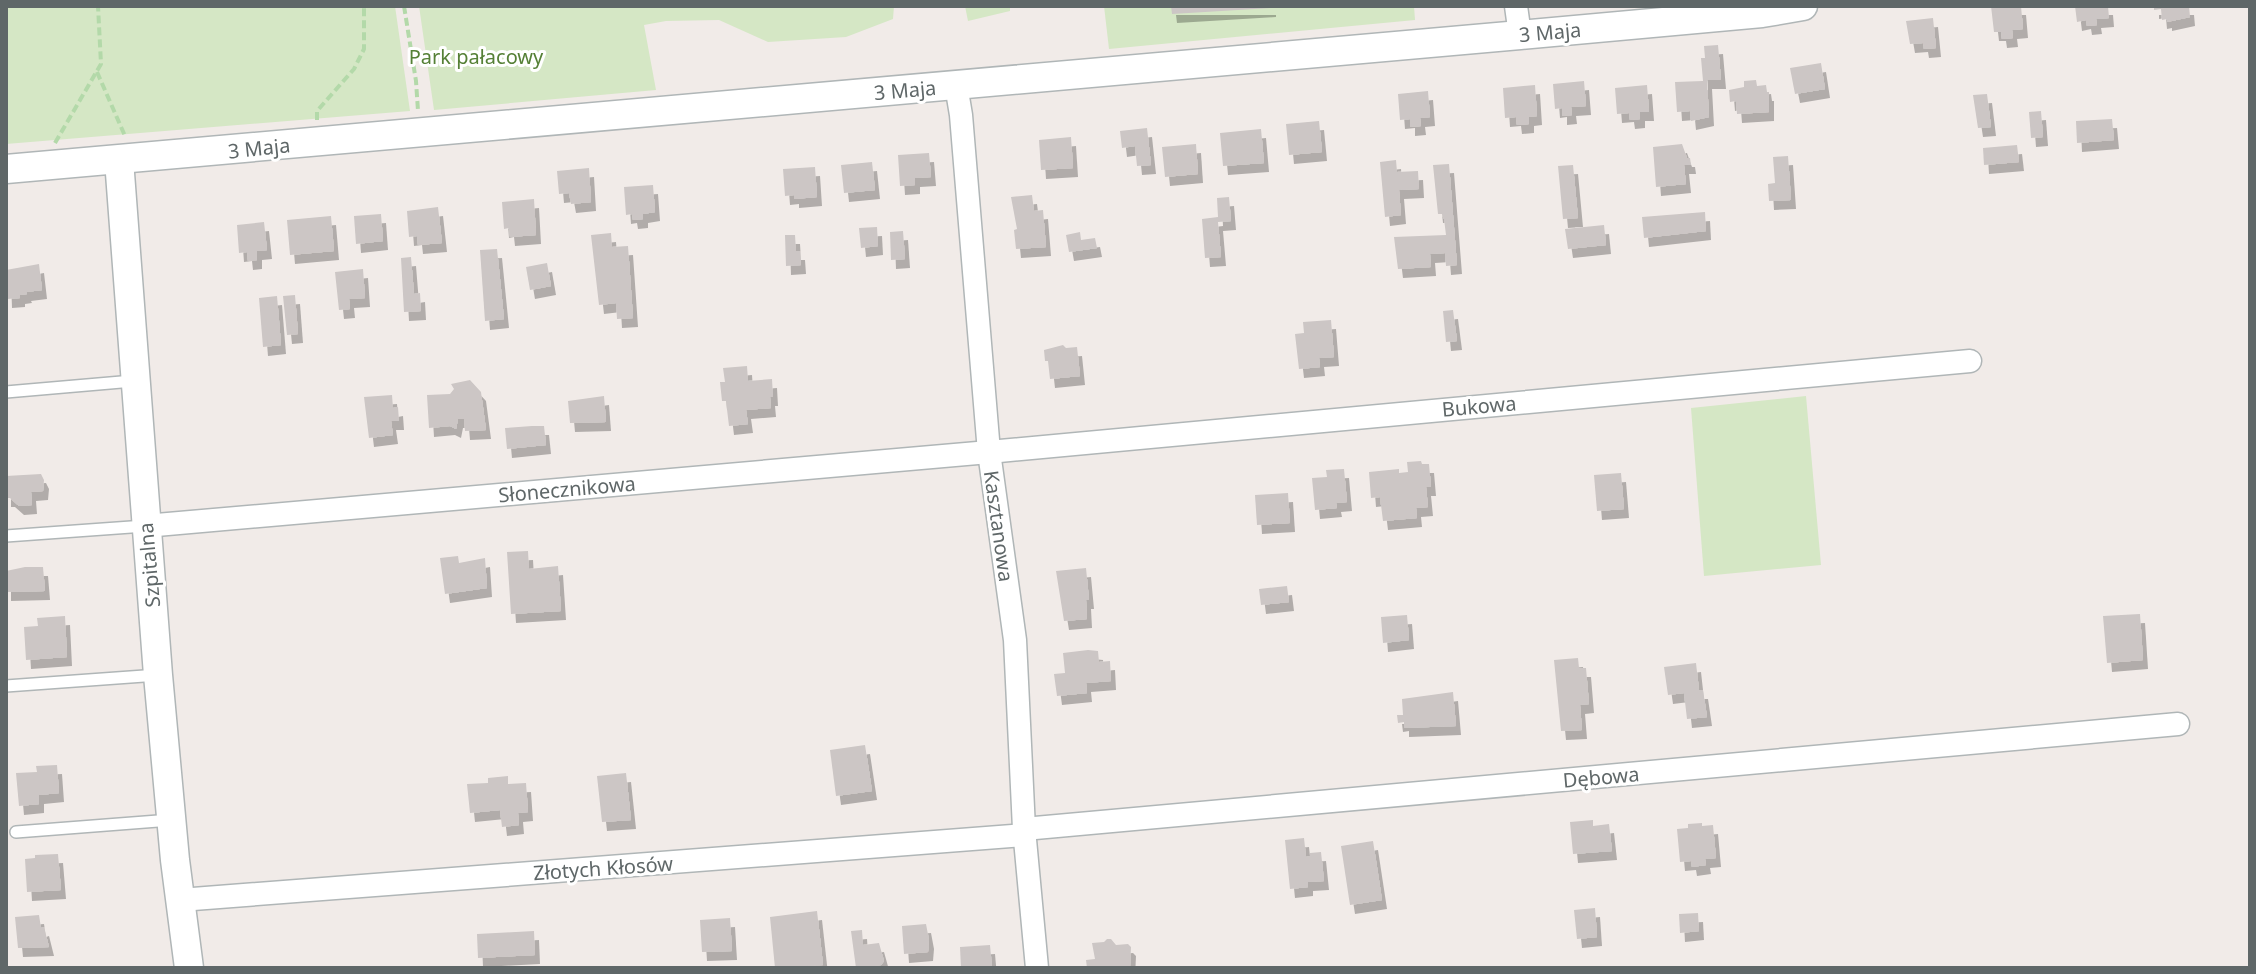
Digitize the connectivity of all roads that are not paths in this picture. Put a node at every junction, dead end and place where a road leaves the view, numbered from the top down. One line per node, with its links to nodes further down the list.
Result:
1 (1516, 6): 4 (street)
2 (1803, 6): 3 (street, 3 Maja)
3 (1761, 9): 4 (street, 3 Maja)
4 (1520, 35): 5 (street, 3 Maja)
5 (956, 85): 6 (street, 3 Maja); 11 (street, Kasztanowa)
6 (123, 160): 7 (street, 3 Maja); 9 (street, Szpitalna)
7 (6, 169)
8 (1970, 361): 11 (street, Bukowa)
9 (134, 380): 10 (lane); 12 (street, Szpitalna)
10 (6, 392)
11 (989, 452): 12 (street, Słonecznikowa); 19 (street, Kasztanowa)
12 (145, 526): 13 (lane); 14 (street, Szpitalna)
13 (6, 536)
14 (158, 675): 15 (lane); 17 (street, Szpitalna)
15 (6, 686)
16 (2178, 724): 19 (street, Dębowa)
17 (172, 820): 18 (lane); 20 (street, Szpitalna)
18 (16, 832)
19 (1025, 832): 20 (street, Złotych Kłosów); 22 (street, Kasztanowa)
20 (180, 900): 21 (street, Szpitalna)
21 (189, 968)
22 (1037, 968)

